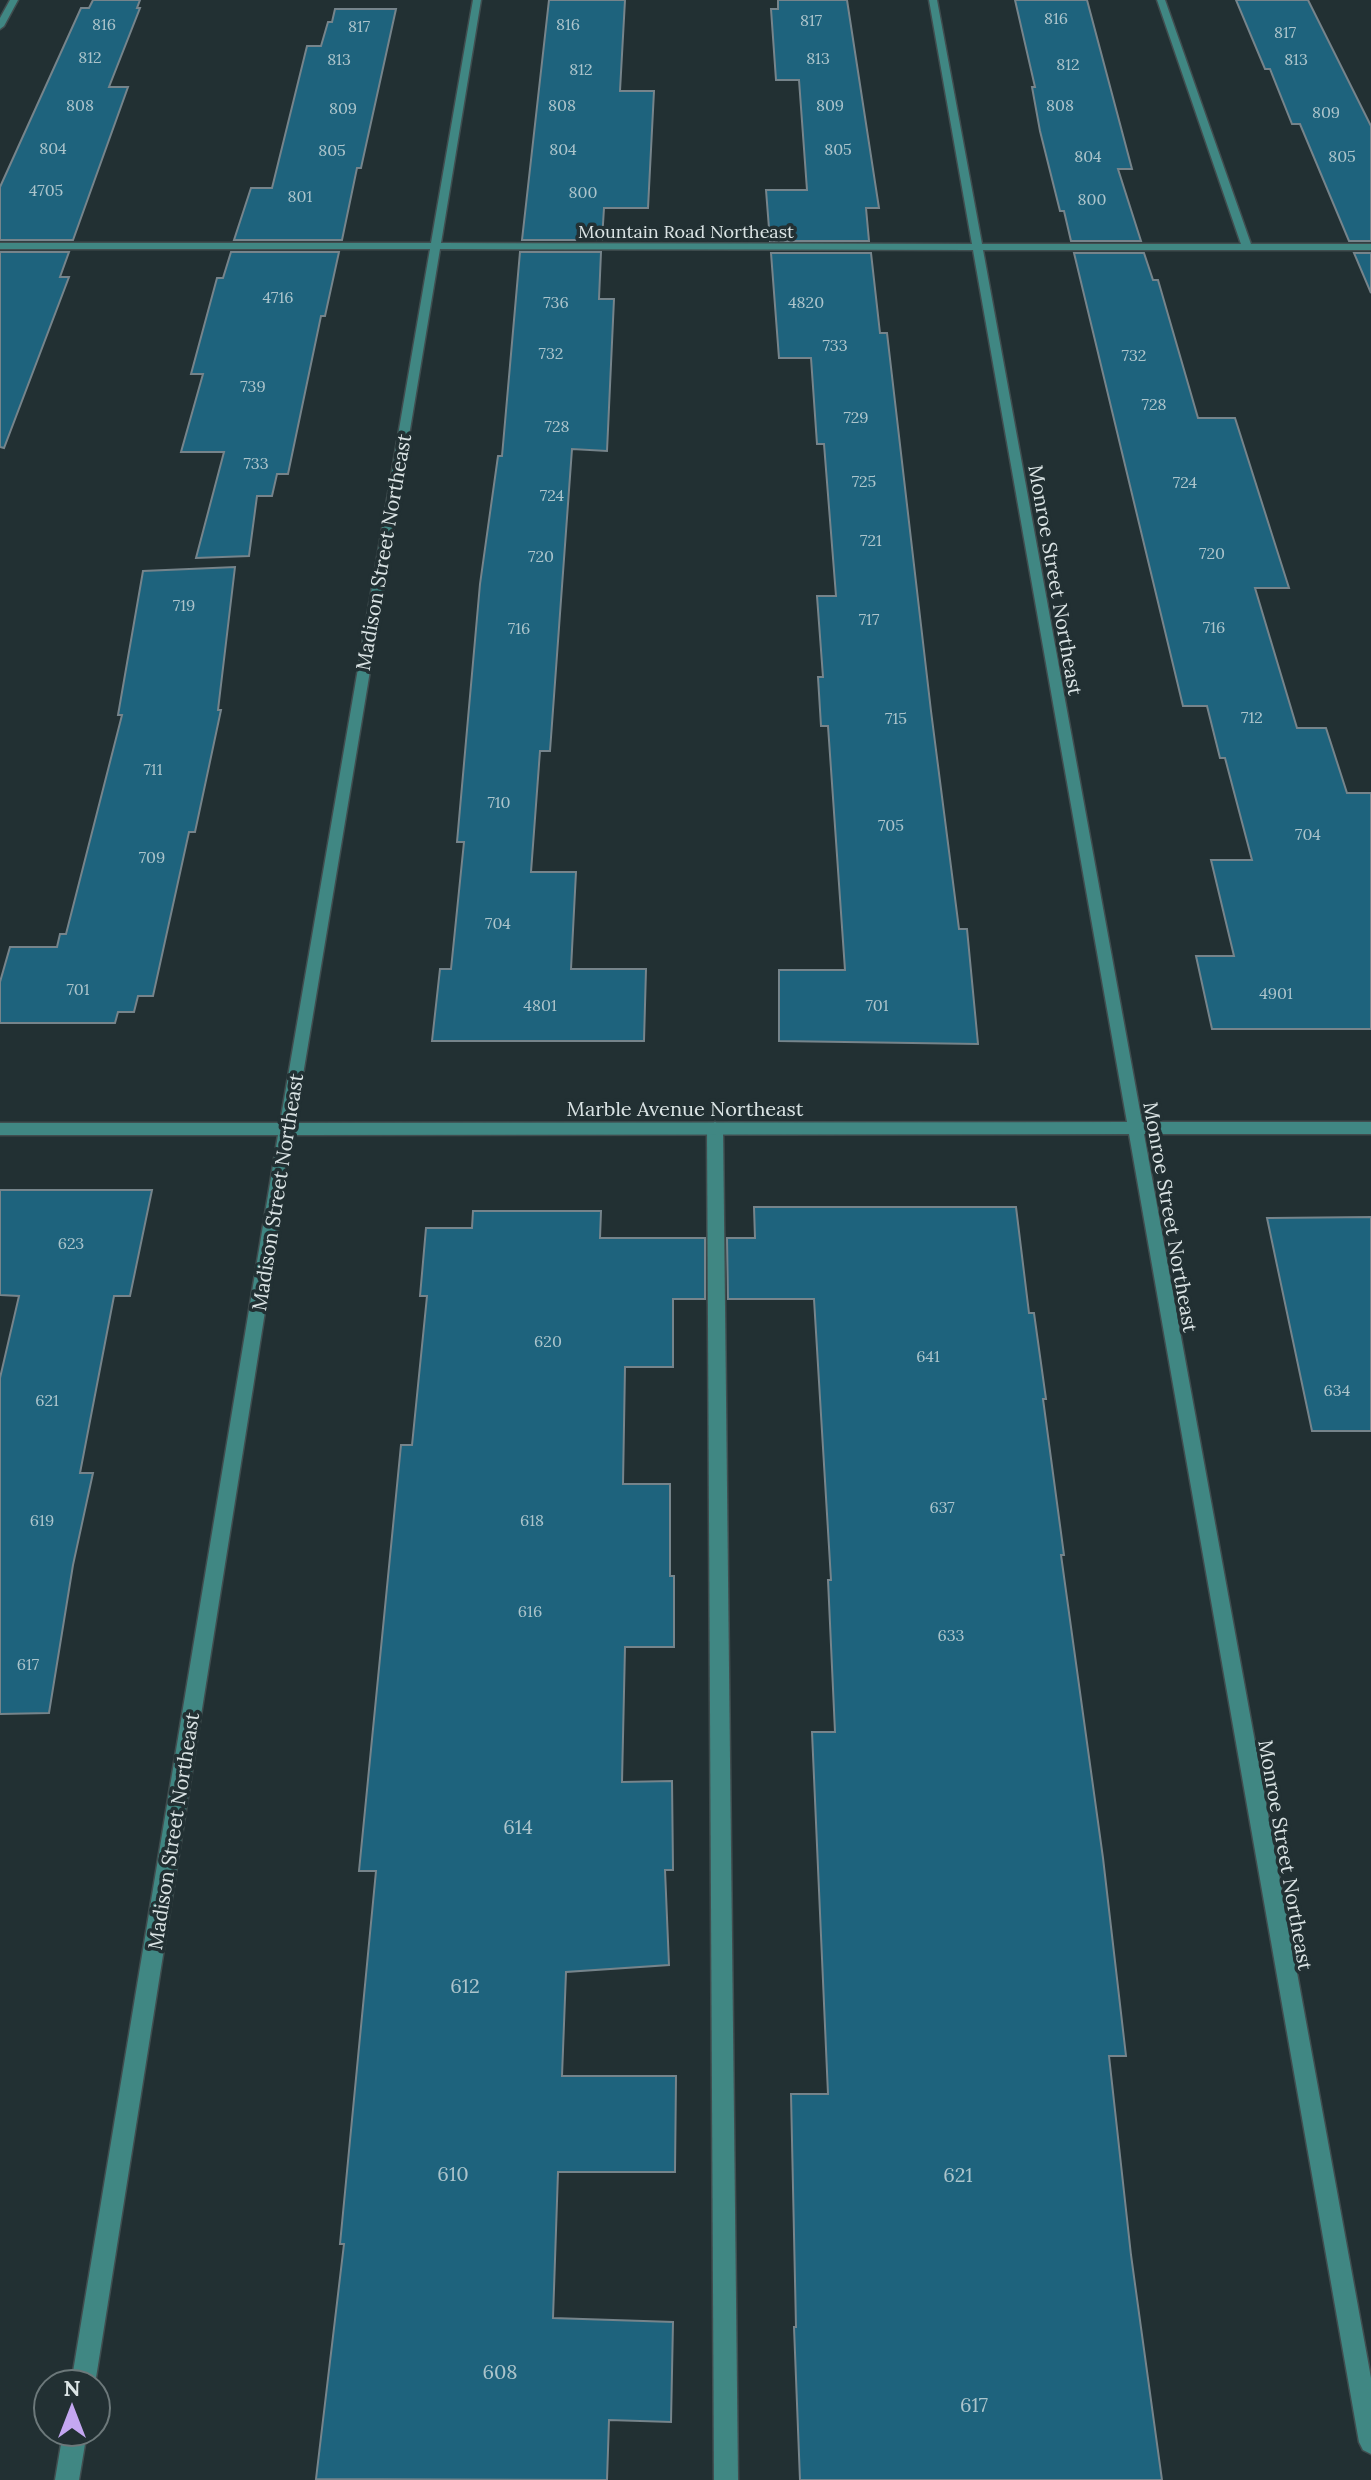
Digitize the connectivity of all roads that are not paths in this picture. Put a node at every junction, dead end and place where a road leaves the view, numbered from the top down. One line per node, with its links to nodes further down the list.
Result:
1 (14, 0): 5 (street)
2 (477, 0): 7 (street, Madison Street Northeast)
3 (933, 0): 10 (street, Monroe Street Northeast)
4 (1161, 0): 8 (street)
5 (0, 26)
6 (0, 246): 7 (street, Mountain Road Northeast)
7 (434, 246): 10 (street, Mountain Road Northeast); 15 (street, Madison Street Northeast)
8 (1247, 247): 9 (street, Mountain Road Northeast); 10 (street, Mountain Road Northeast)
9 (1371, 247)
10 (976, 248): 12 (street, Monroe Street Northeast)
11 (715, 1128): 12 (street, Marble Avenue Northeast); 15 (street, Marble Avenue Northeast); 20 (street)
12 (1133, 1128): 13 (street, Marble Avenue Northeast); 17 (street, Monroe Street Northeast)
13 (1371, 1128)
14 (0, 1129): 15 (street, Marble Avenue Northeast)
15 (287, 1130): 16 (street, Madison Street Northeast)
16 (86, 2368)
17 (1371, 2442)
18 (72, 2448): 19 (street)
19 (67, 2480)
20 (726, 2480)

